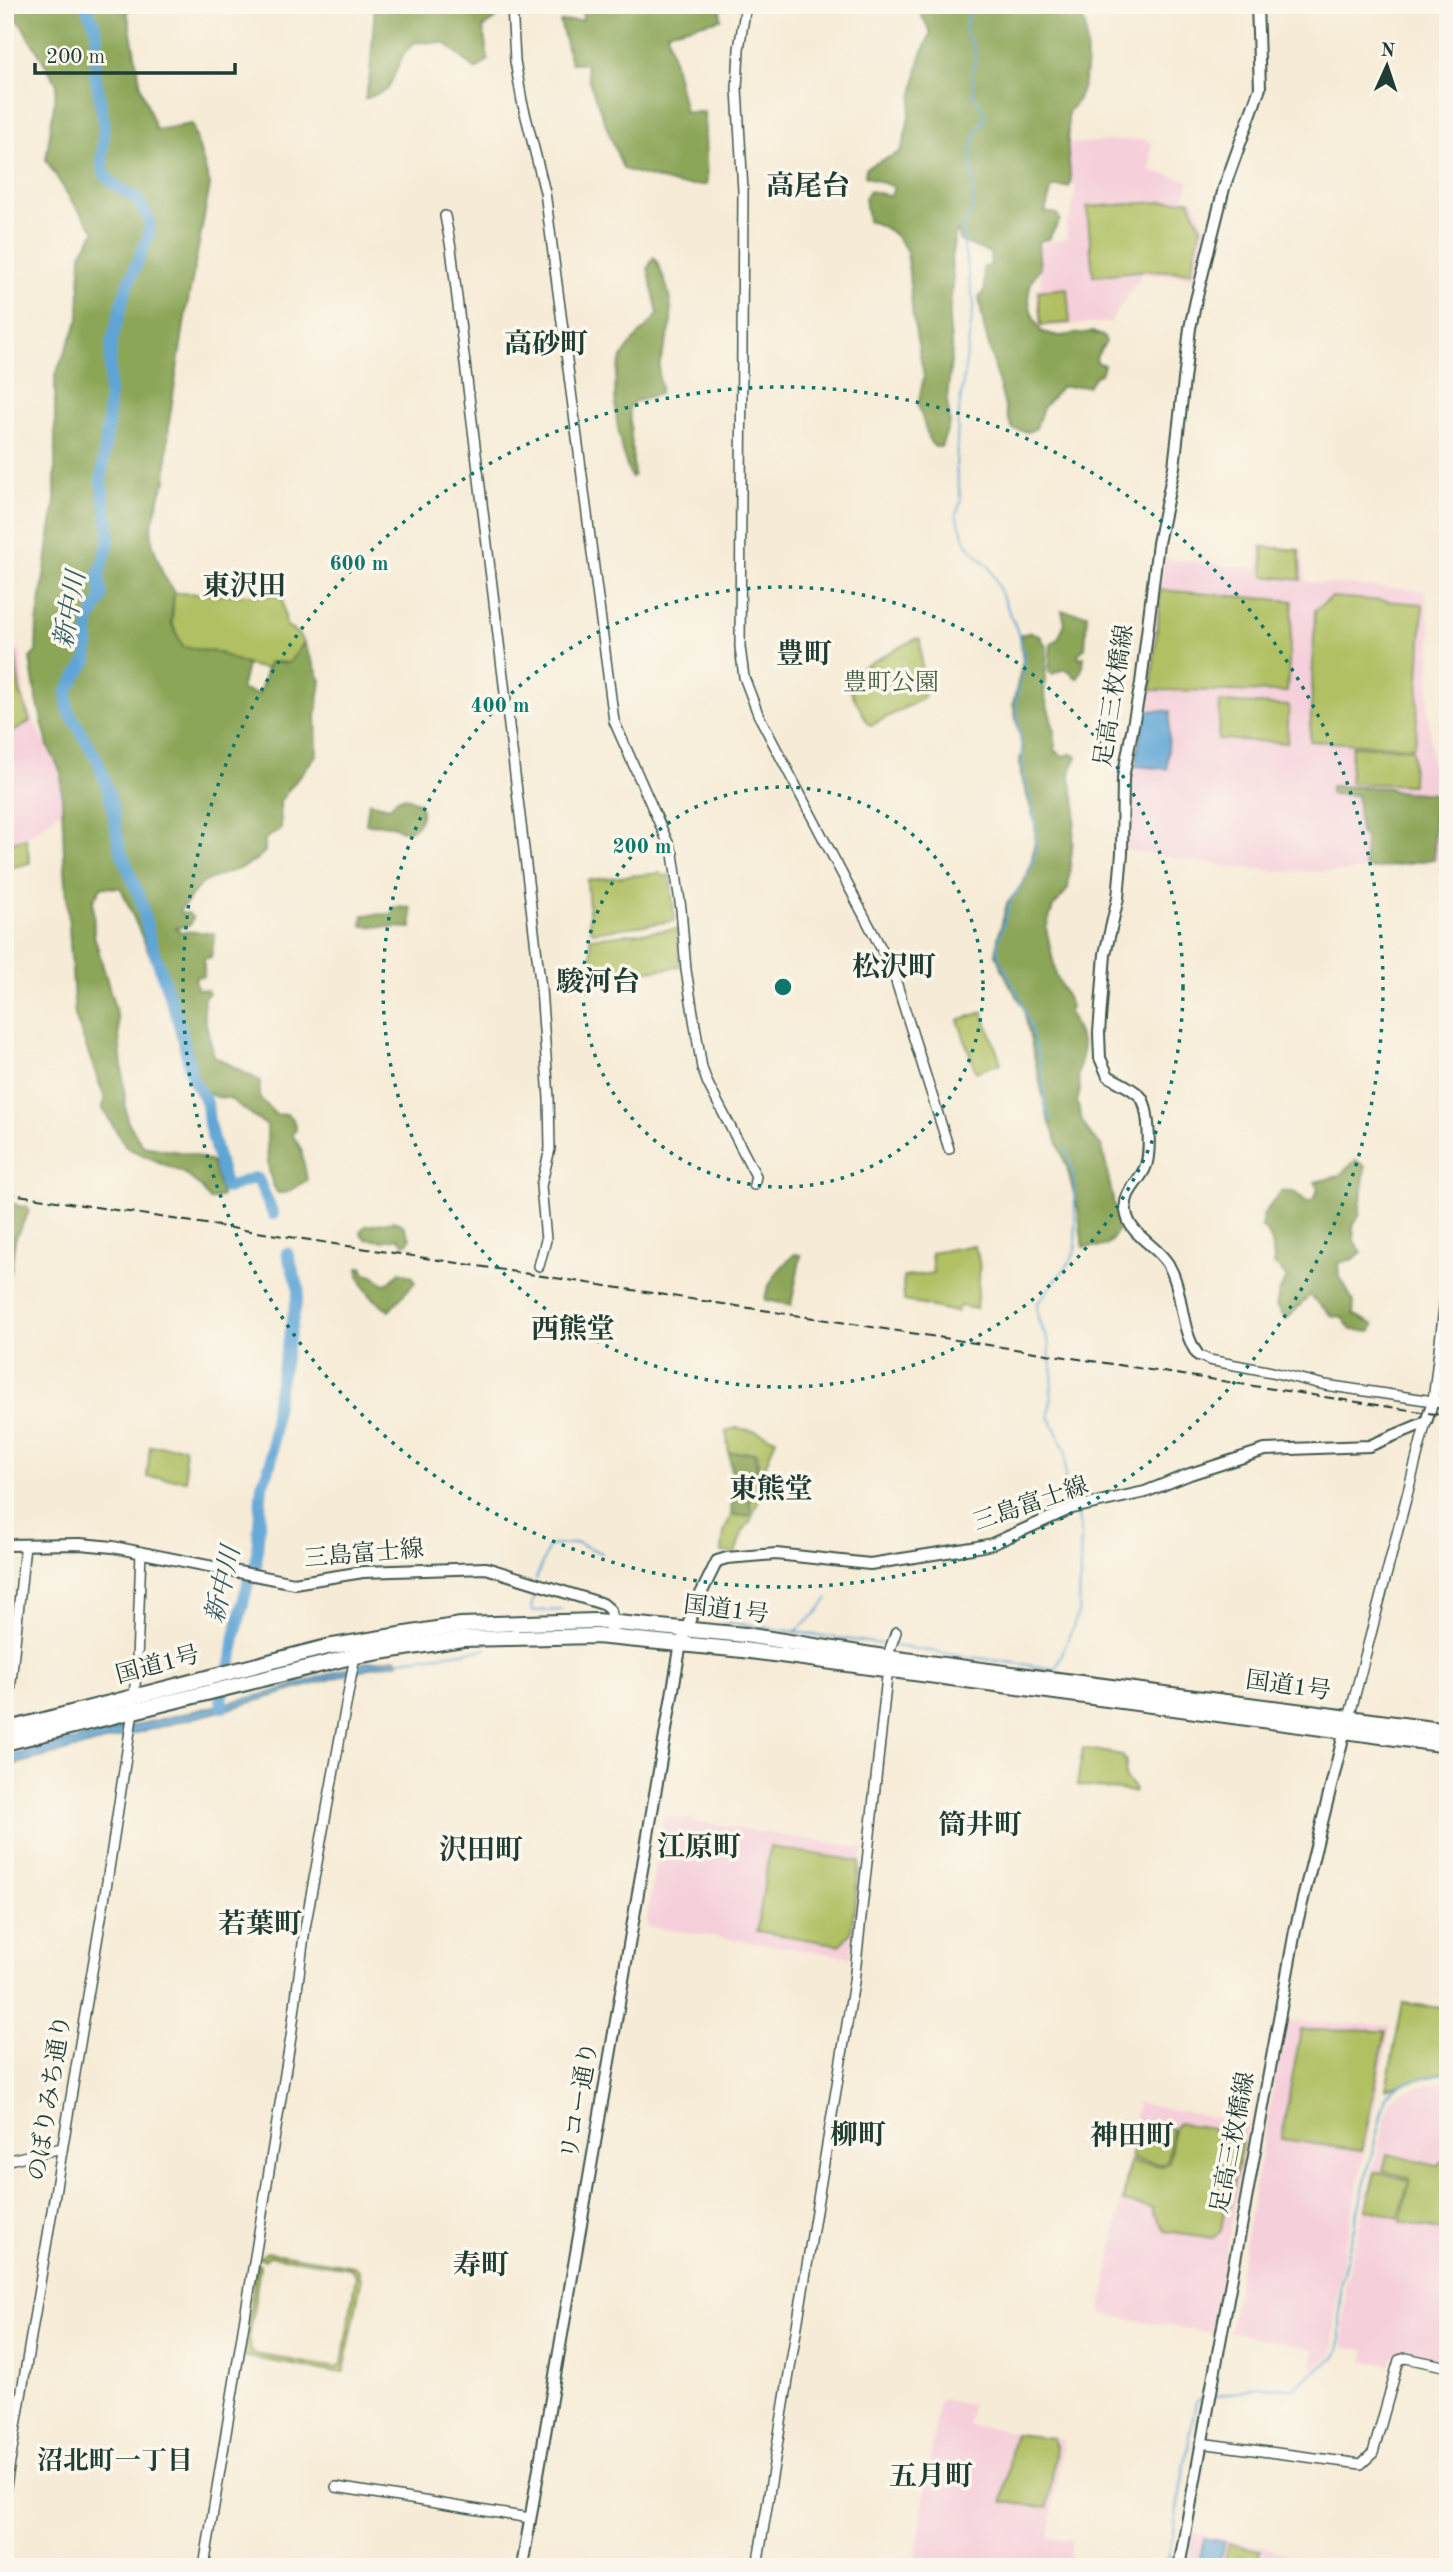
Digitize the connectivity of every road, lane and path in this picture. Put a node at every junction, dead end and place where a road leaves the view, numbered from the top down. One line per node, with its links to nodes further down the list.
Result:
1 (512, 5): 6 (street)
2 (746, 5): 5 (street)
3 (1256, 5): 10 (main road, 足高三枚橋線)
4 (445, 215): 7 (street)
5 (948, 1149)
6 (754, 1185)
7 (539, 1266)
8 (1448, 1274): 11 (street)
9 (1448, 1339): 11 (street)
10 (1198, 1355): 11 (street)
11 (1433, 1401): 12 (main road); 13 (main road)
12 (1448, 1404)
13 (1426, 1422): 18 (main road, 三島富士線); 25 (street)
14 (5, 1545): 15 (main road, 三島富士線)
15 (24, 1545): 16 (main road, 三島富士線); 27 (street)
16 (141, 1552): 17 (main road, 三島富士線); 24 (street, のぼりみち通り)
17 (613, 1621): 18 (highway, 国道1号); 20 (main road); 24 (highway, 国道1号)
18 (687, 1628): 21 (main road, リコー通り); 23 (highway, 国道1号)
19 (896, 1632): 23 (street)
20 (614, 1637): 21 (highway, 国道1号); 22 (highway, 国道1号)
21 (681, 1643): 23 (highway, 国道1号); 35 (main road, リコー通り)
22 (355, 1658): 24 (highway, 国道1号); 36 (street)
23 (889, 1664): 25 (highway, 国道1号); 38 (street)
24 (133, 1708): 27 (highway, 国道1号); 29 (street, のぼりみち通り)
25 (1347, 1724): 26 (highway, 国道1号); 28 (highway, 国道1号); 32 (main road, 足高三枚橋線)
26 (1448, 1731)
27 (6, 1736)
28 (1448, 1745)
29 (62, 2148): 30 (street); 34 (street, のぼりみち通り)
30 (5, 2161)
31 (1448, 2367): 32 (street)
32 (1200, 2443): 39 (main road, 足高三枚橋線)
33 (337, 2487): 35 (street)
34 (5, 2492)
35 (530, 2518): 37 (main road, リコー通り)
36 (204, 2567)
37 (522, 2567)
38 (757, 2567)
39 (1179, 2567)

